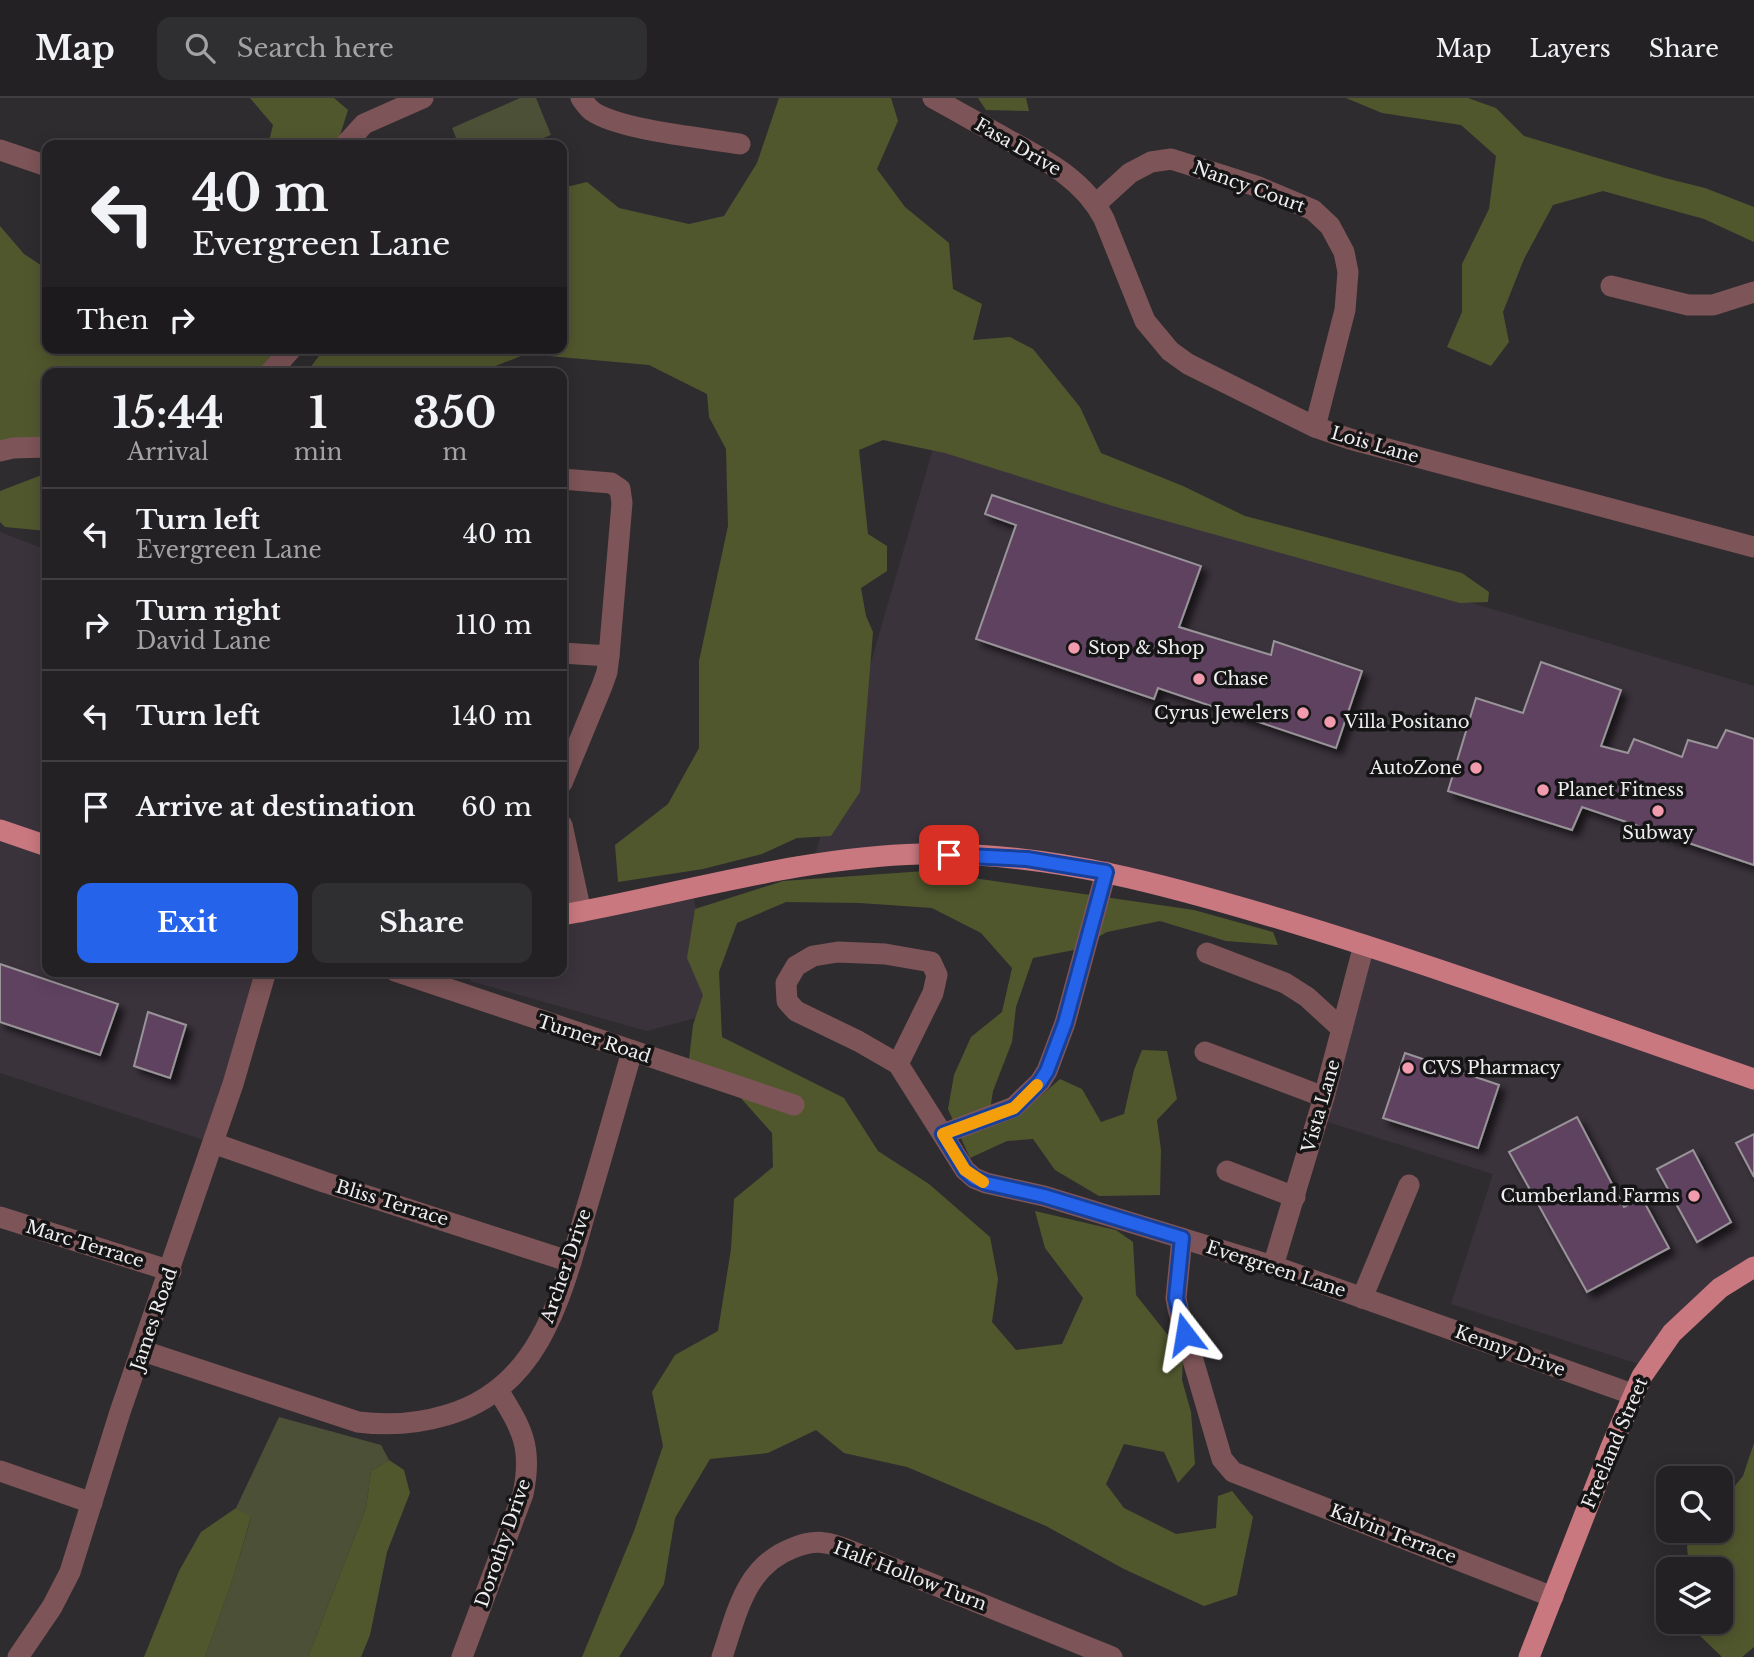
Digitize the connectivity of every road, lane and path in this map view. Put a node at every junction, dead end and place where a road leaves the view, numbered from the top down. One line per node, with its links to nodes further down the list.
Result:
1 (423, 98): 4 (street)
2 (581, 98): 5 (street)
3 (933, 98): 8 (street, Fasa Drive)
4 (350, 140)
5 (740, 144)
6 (0, 150): 7 (street)
7 (42, 164)
8 (1096, 204): 13 (street, Lois Lane); 13 (street, Nancy Court)
9 (1611, 286): 10 (street)
10 (1754, 292)
11 (287, 354): 12 (street)
12 (274, 368)
13 (1315, 427): 17 (street, Lois Lane)
14 (42, 447): 15 (street)
15 (0, 451)
16 (567, 479): 19 (street)
17 (1754, 547)
18 (567, 653): 19 (street)
19 (608, 656): 20 (street)
20 (567, 771)
21 (0, 830): 22 (main road)
22 (42, 844)
23 (567, 869): 25 (street)
24 (1106, 872): 25 (main road); 26 (main road); 37 (street)
25 (572, 913)
26 (1364, 945): 30 (street, Vista Lane); 34 (main road)
27 (1207, 953): 30 (street)
28 (264, 977): 38 (street, James Road)
29 (413, 977): 31 (street, Turner Road)
30 (1342, 1029): 35 (street, Vista Lane)
31 (632, 1051): 36 (street, Turner Road); 44 (street, Archer Drive)
32 (1205, 1052): 35 (street)
33 (898, 1064): 33 (street); 37 (street, Evergreen Lane)
34 (1754, 1079)
35 (1324, 1097): 41 (street, Vista Lane)
36 (794, 1105)
37 (943, 1134): 43 (street, Evergreen Lane)
38 (214, 1143): 44 (street, Bliss Terrace); 47 (street, James Road)
39 (1227, 1171): 41 (street)
40 (1409, 1185): 48 (street)
41 (1295, 1196): 45 (street, Vista Lane)
42 (0, 1217): 47 (street, Marc Terrace)
43 (1182, 1238): 45 (street, Evergreen Lane); 55 (street, Kalvin Terrace)
44 (571, 1262): 51 (street, Archer Drive)
45 (1273, 1266): 48 (street, Evergreen Lane)
46 (1754, 1267): 52 (main road, Freeland Street)
47 (171, 1271): 50 (street, James Road)
48 (1362, 1298): 49 (street, Evergreen Lane)
49 (1388, 1307): 52 (street, Kenny Drive)
50 (143, 1351): 51 (street, Archer Drive); 54 (street, James Road)
51 (498, 1390): 57 (street, Dorothy Drive)
52 (1632, 1394): 55 (main road, Freeland Street)
53 (0, 1471): 54 (street)
54 (92, 1503): 56 (street, James Road)
55 (1553, 1597): 60 (main road, Freeland Street)
56 (18, 1657)
57 (462, 1657)
58 (722, 1657): 59 (street, Half Hollow Turn)
59 (1112, 1657)
60 (1530, 1657)

